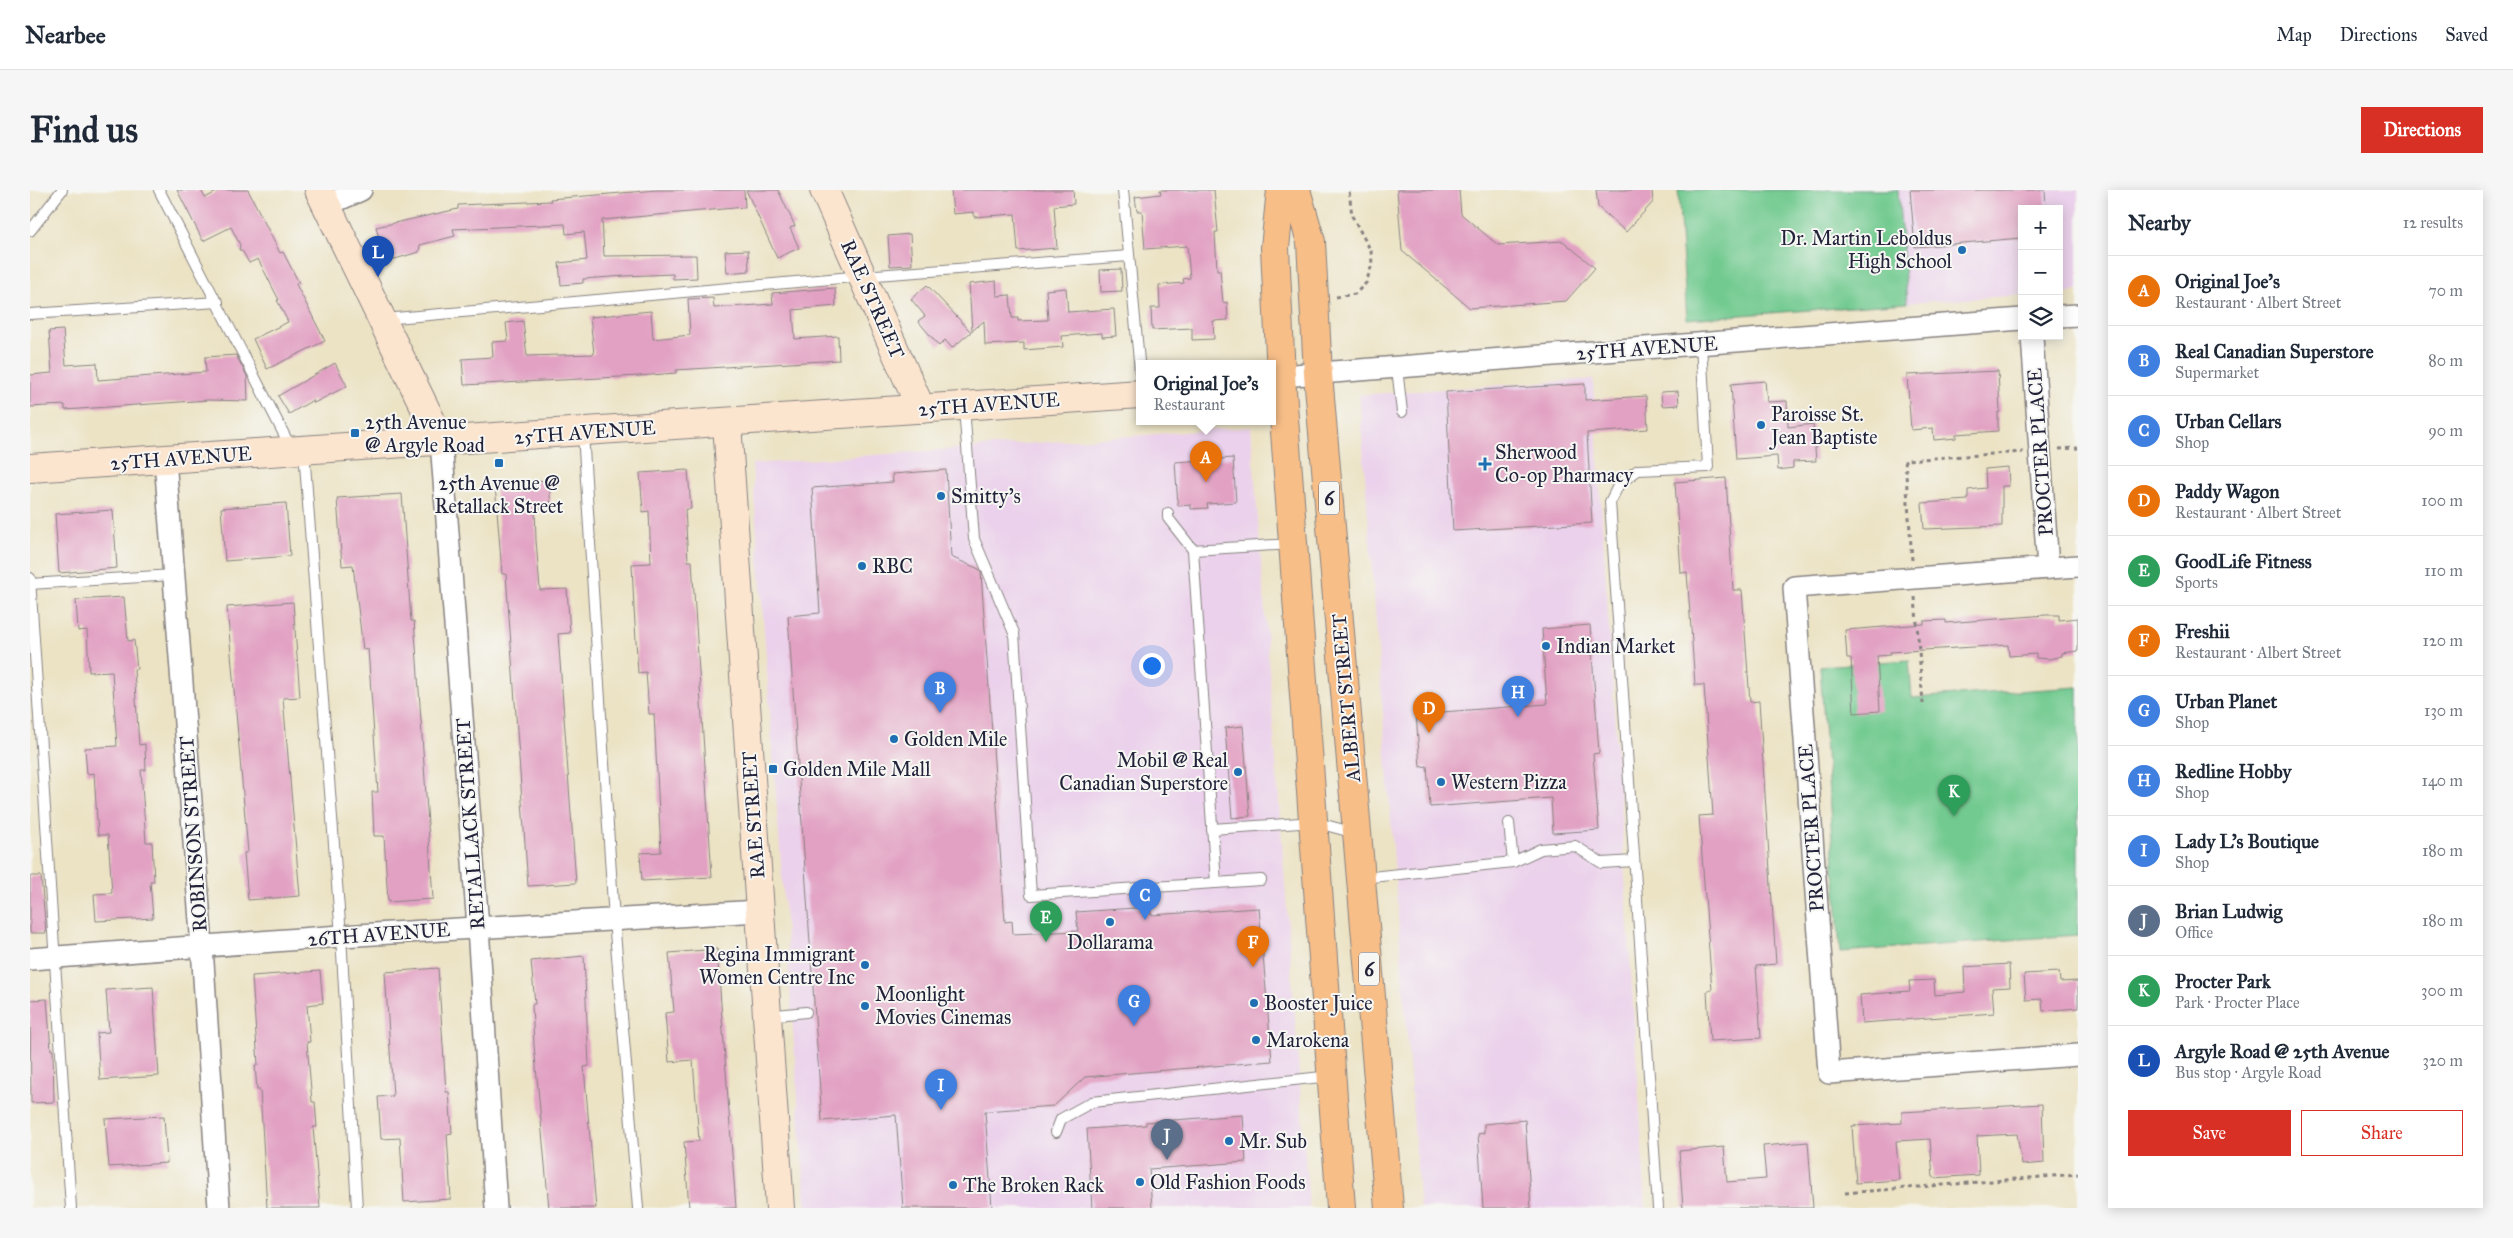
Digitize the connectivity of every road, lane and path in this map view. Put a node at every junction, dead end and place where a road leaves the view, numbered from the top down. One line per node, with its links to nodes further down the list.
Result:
1 (62, 190): 10 (lane)
2 (159, 190): 14 (lane)
3 (361, 190): 9 (street)
4 (824, 190): 12 (street, RAE STREET)
5 (1123, 190): 11 (lane)
6 (1281, 190): 23 (main road, ALBERT STREET / 6)
7 (1296, 190): 13 (main road, ALBERT STREET / 6)
8 (1349, 190): 13 (path)
9 (323, 197): 18 (street)
10 (30, 231)
11 (1128, 256): 12 (lane); 22 (lane)
12 (863, 276): 18 (lane); 29 (street, RAE STREET)
13 (1314, 299): 25 (main road, ALBERT STREET / 6)
14 (218, 302): 15 (lane); 35 (lane)
15 (30, 314)
16 (2078, 315): 17 (street)
17 (2063, 316)
18 (383, 319): 33 (street)
19 (2018, 319): 21 (street, 25TH AVENUE)
20 (2032, 340): 36 (street, PROCTER PLACE)
21 (1701, 344): 24 (street, 25TH AVENUE); 52 (lane)
22 (1139, 360)
23 (1276, 360)
24 (1397, 368): 25 (street, 25TH AVENUE); 30 (lane)
25 (1318, 374): 26 (street, 25TH AVENUE); 51 (main road, ALBERT STREET / 6)
26 (1276, 377): 41 (main road, ALBERT STREET / 6)
27 (1136, 394): 28 (street, 25TH AVENUE)
28 (964, 406): 29 (street, 25TH AVENUE); 56 (lane)
29 (921, 409): 31 (street, 25TH AVENUE)
30 (1402, 412)
31 (727, 423): 32 (street, 25TH AVENUE); 57 (street, RAE STREET)
32 (583, 432): 33 (street, 25TH AVENUE); 58 (lane)
33 (441, 441): 35 (street, 25TH AVENUE); 59 (street, RETALLACK STREET)
34 (2078, 448): 36 (path)
35 (299, 450): 37 (street, 25TH AVENUE); 60 (lane)
36 (2039, 450): 38 (path); 44 (street, PROCTER PLACE)
37 (165, 459): 39 (street, 25TH AVENUE); 45 (street, ROBINSON STREET)
38 (1905, 460)
39 (30, 468)
40 (1168, 513): 42 (lane)
41 (1293, 544): 42 (lane); 48 (main road, ALBERT STREET / 6)
42 (1193, 550): 50 (lane)
43 (2078, 566): 44 (street, PROCTER PLACE)
44 (2048, 568): 66 (street, PROCTER PLACE)
45 (173, 575): 47 (lane); 61 (street, ROBINSON STREET)
46 (30, 578): 47 (lane)
47 (30, 584): 62 (lane)
48 (1314, 822): 50 (lane); 51 (lane); 67 (main road, ALBERT STREET / 6)
49 (1508, 823): 53 (lane)
50 (1212, 829): 56 (lane)
51 (1357, 833): 54 (main road, ALBERT STREET / 6)
52 (1634, 861): 53 (lane); 79 (lane)
53 (1513, 862): 54 (lane)
54 (1361, 878): 78 (main road, ALBERT STREET / 6)
55 (1261, 880): 56 (lane)
56 (1216, 883)
57 (759, 911): 58 (street, 26TH AVENUE); 65 (street, RAE STREET)
58 (614, 920): 59 (street, 26TH AVENUE); 75 (lane)
59 (478, 927): 60 (street, 26TH AVENUE); 74 (street, RETALLACK STREET)
60 (341, 936): 61 (street, 26TH AVENUE); 73 (lane)
61 (202, 947): 62 (street, 26TH AVENUE); 72 (street, ROBINSON STREET)
62 (55, 957): 63 (street, 26TH AVENUE); 71 (lane)
63 (30, 959)
64 (806, 1012): 65 (lane)
65 (766, 1016): 76 (street, RAE STREET)
66 (2078, 1056)
67 (1333, 1076): 68 (lane); 77 (main road, ALBERT STREET / 6)
68 (1056, 1132)
69 (2078, 1174): 70 (path)
70 (1845, 1193)
71 (71, 1208)
72 (219, 1208)
73 (357, 1208)
74 (496, 1208)
75 (638, 1208)
76 (780, 1208)
77 (1342, 1208)
78 (1389, 1208)
79 (1658, 1208)

